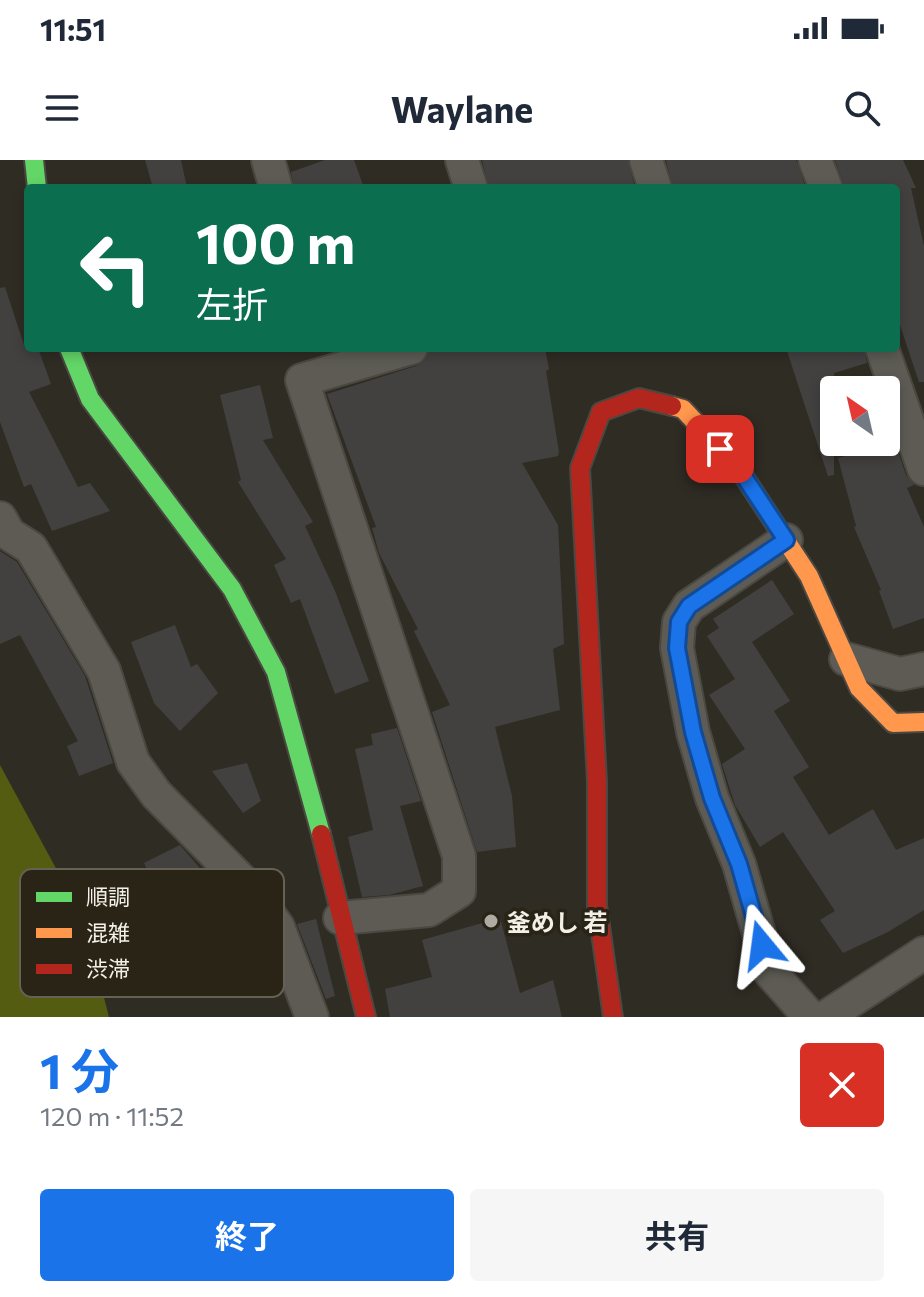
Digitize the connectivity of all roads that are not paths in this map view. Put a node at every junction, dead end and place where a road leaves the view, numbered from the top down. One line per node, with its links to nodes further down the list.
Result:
1 (34, 160): 6 (street)
2 (268, 160): 7 (street)
3 (462, 160): 8 (street)
4 (646, 160): 9 (street)
5 (815, 160): 10 (street)
6 (37, 184)
7 (275, 184)
8 (470, 184)
9 (654, 184)
10 (824, 184)
11 (71, 352): 22 (street)
12 (382, 352): 14 (street)
13 (883, 352): 15 (street)
14 (331, 359): 22 (street)
15 (924, 469)
16 (0, 518): 21 (street)
17 (786, 540): 18 (street); 27 (street); 28 (street)
18 (846, 659): 19 (street); 20 (street)
19 (924, 669)
20 (924, 722)
21 (230, 869)
22 (340, 918): 26 (street)
23 (284, 943): 25 (street)
24 (924, 953): 29 (street)
25 (312, 1017)
26 (366, 1017)
27 (613, 1017)
28 (810, 1017)
29 (826, 1017)

